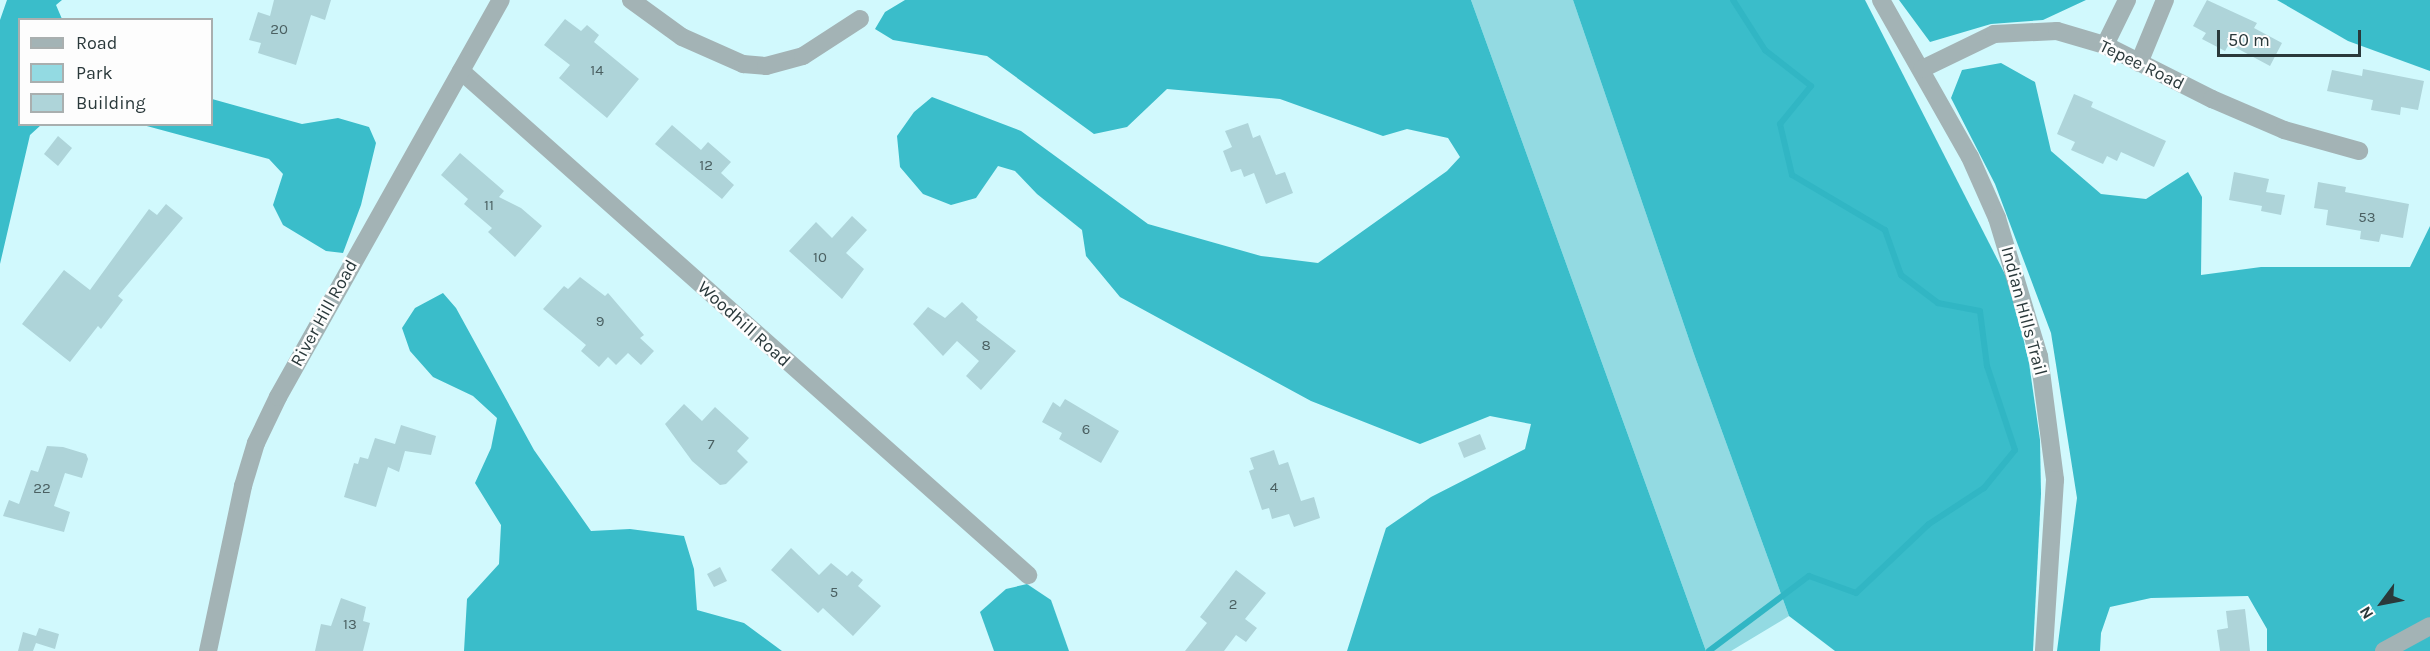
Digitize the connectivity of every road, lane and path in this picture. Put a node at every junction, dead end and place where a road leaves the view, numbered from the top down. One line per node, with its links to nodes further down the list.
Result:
1 (501, 0): 10 (street, River Hill Road)
2 (632, 0): 6 (street)
3 (1881, 0): 9 (street, Indian Hills Trail)
4 (2127, 0): 7 (street)
5 (2165, 0): 8 (street)
6 (860, 19)
7 (2105, 45): 8 (street, Tepee Road); 9 (street, Tepee Road)
8 (2139, 63): 11 (street, Tepee Road)
9 (1922, 69): 15 (street, Indian Hills Trail)
10 (461, 72): 12 (street, Woodhill Road); 14 (street, River Hill Road)
11 (2359, 151)
12 (1028, 575)
13 (2430, 626): 16 (street)
14 (208, 651)
15 (2044, 651)
16 (2384, 651)

